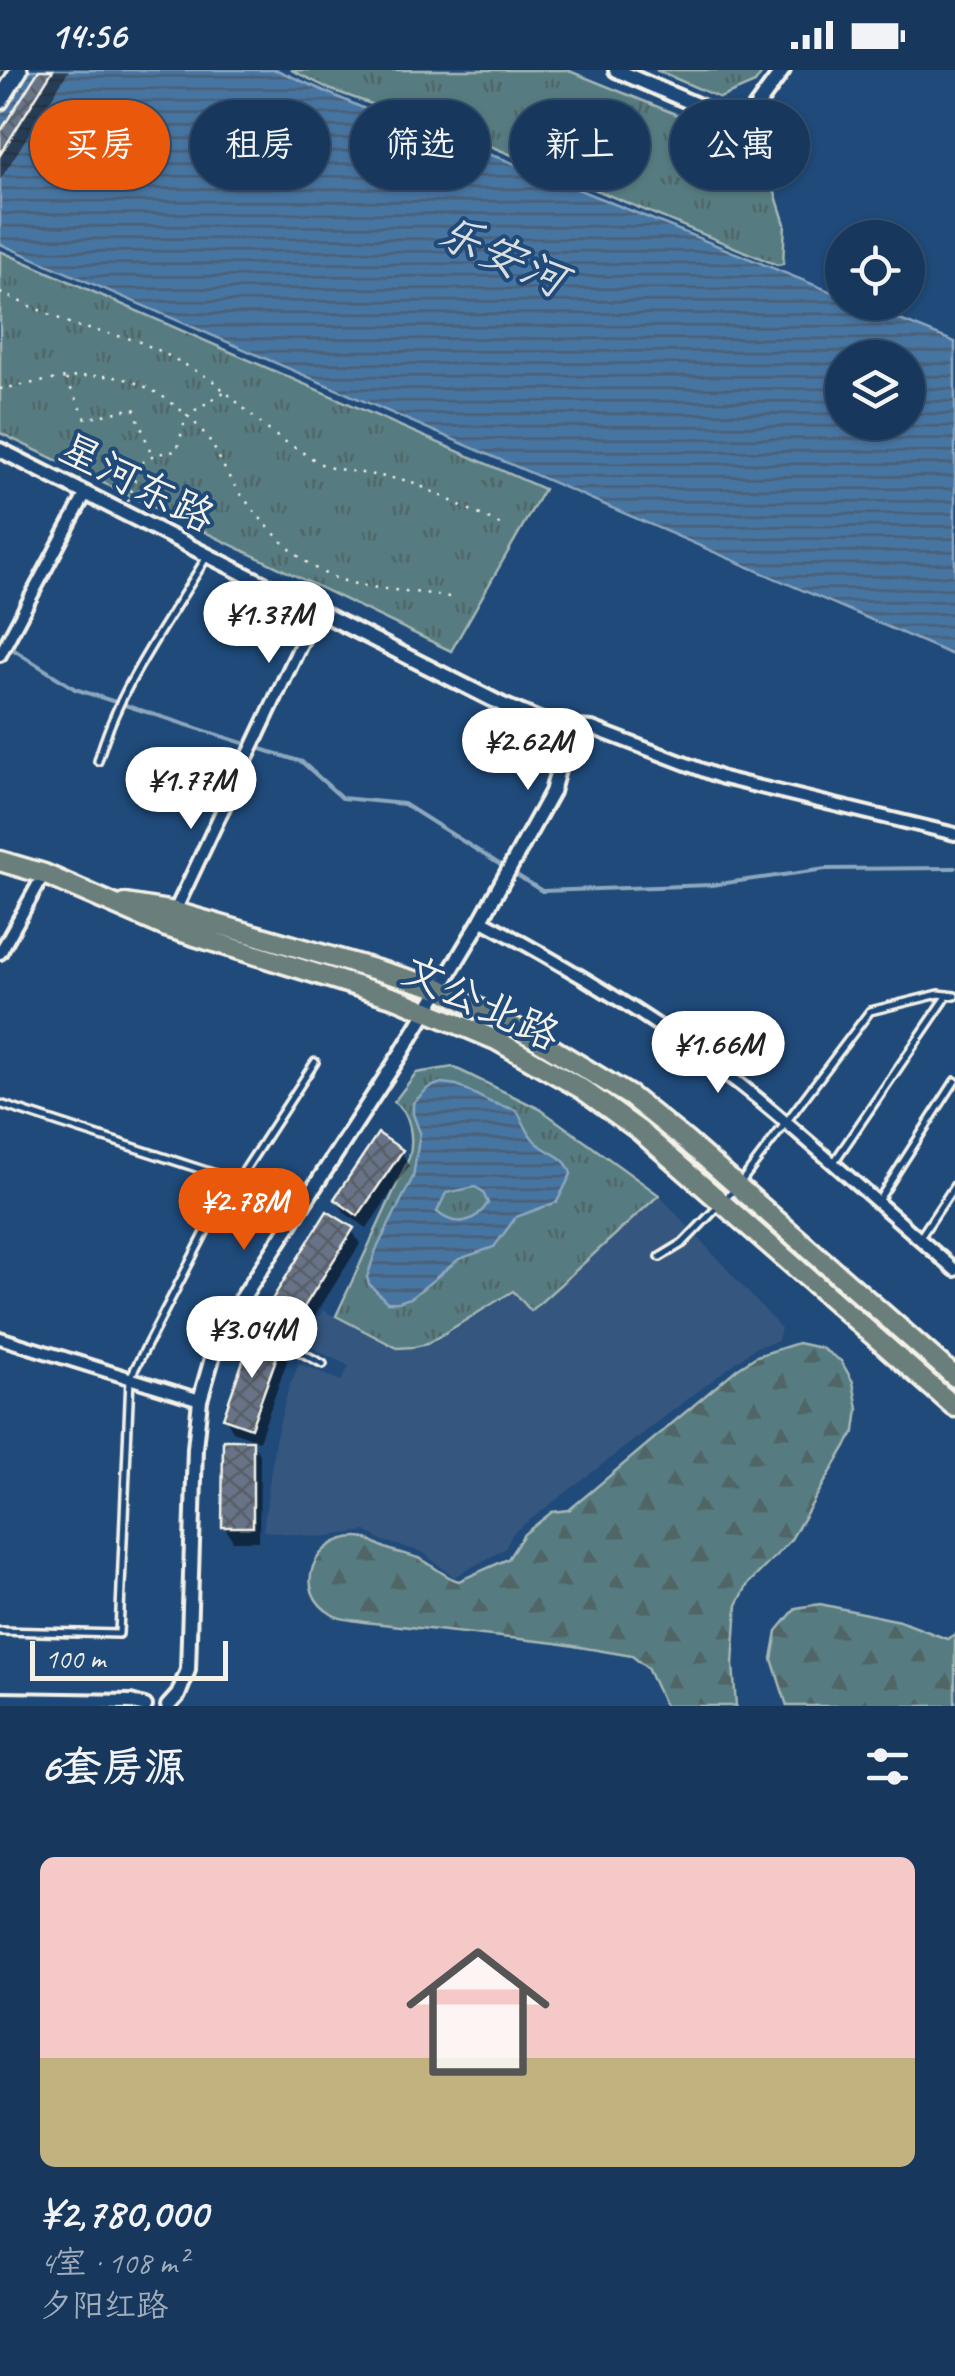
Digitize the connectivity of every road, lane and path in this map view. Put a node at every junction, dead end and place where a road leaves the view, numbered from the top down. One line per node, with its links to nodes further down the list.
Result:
1 (19, 70): 4 (main road)
2 (616, 70): 3 (street)
3 (783, 70)
4 (0, 101)
5 (0, 292): 8 (path)
6 (65, 377): 7 (path); 9 (path); 11 (path)
7 (0, 389)
8 (224, 391): 9 (path); 14 (path)
9 (186, 416): 11 (path); 16 (path)
10 (0, 450): 12 (street, 星河东路)
11 (151, 454): 13 (path)
12 (86, 494): 13 (street, 星河东路); 18 (street)
13 (124, 513): 15 (street, 星河东路)
14 (505, 527)
15 (208, 555): 17 (street, 星河东路); 20 (lane)
16 (454, 598)
17 (316, 610): 19 (street, 星河东路); 24 (street)
18 (1, 654)
19 (568, 732): 21 (street); 25 (street)
20 (98, 760)
21 (955, 834)
22 (0, 861): 23 (main road, 文公北路)
23 (44, 874): 24 (main road, 文公北路); 26 (street)
24 (171, 919): 27 (main road, 文公北路); 29 (main road, 文公北路)
25 (481, 920): 27 (street); 33 (street)
26 (0, 953)
27 (439, 988): 29 (street); 37 (main road, 文公北路)
28 (952, 996): 33 (lane); 34 (lane)
29 (426, 1009): 38 (main road, 文公北路); 43 (street)
30 (316, 1062): 35 (lane)
31 (955, 1081): 39 (lane)
32 (0, 1104): 35 (lane)
33 (786, 1124): 34 (street); 37 (lane)
34 (832, 1165): 39 (street)
35 (237, 1182): 47 (lane)
36 (955, 1184): 40 (lane)
37 (738, 1186): 38 (lane); 46 (main road, 文公北路)
38 (723, 1202): 41 (lane); 49 (main road, 文公北路)
39 (876, 1203): 40 (street)
40 (919, 1239): 42 (street)
41 (660, 1257)
42 (955, 1270)
43 (230, 1315): 45 (lane); 48 (street)
44 (0, 1338): 47 (street)
45 (322, 1364)
46 (955, 1377)
47 (130, 1378): 48 (street); 50 (lane)
48 (200, 1400): 53 (street)
49 (955, 1408)
50 (0, 1631)
51 (0, 1700): 52 (street)
52 (145, 1706)
53 (168, 1706)

